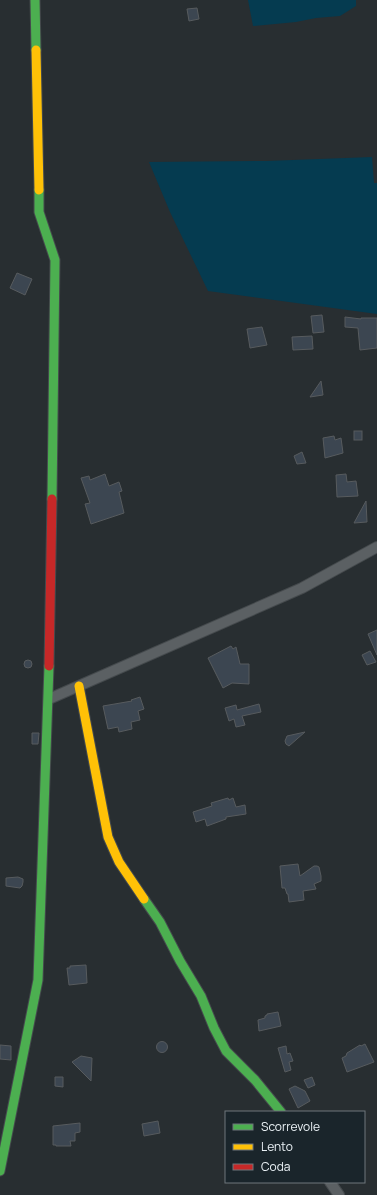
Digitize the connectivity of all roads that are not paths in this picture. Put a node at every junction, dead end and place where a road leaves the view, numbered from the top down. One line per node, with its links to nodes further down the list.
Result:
1 (35, 0): 4 (street)
2 (377, 548): 3 (street)
3 (79, 686): 4 (street); 5 (street)
4 (49, 699): 6 (street)
5 (280, 1111)
6 (0, 1171)
7 (331, 1183): 8 (street)
8 (340, 1195)

